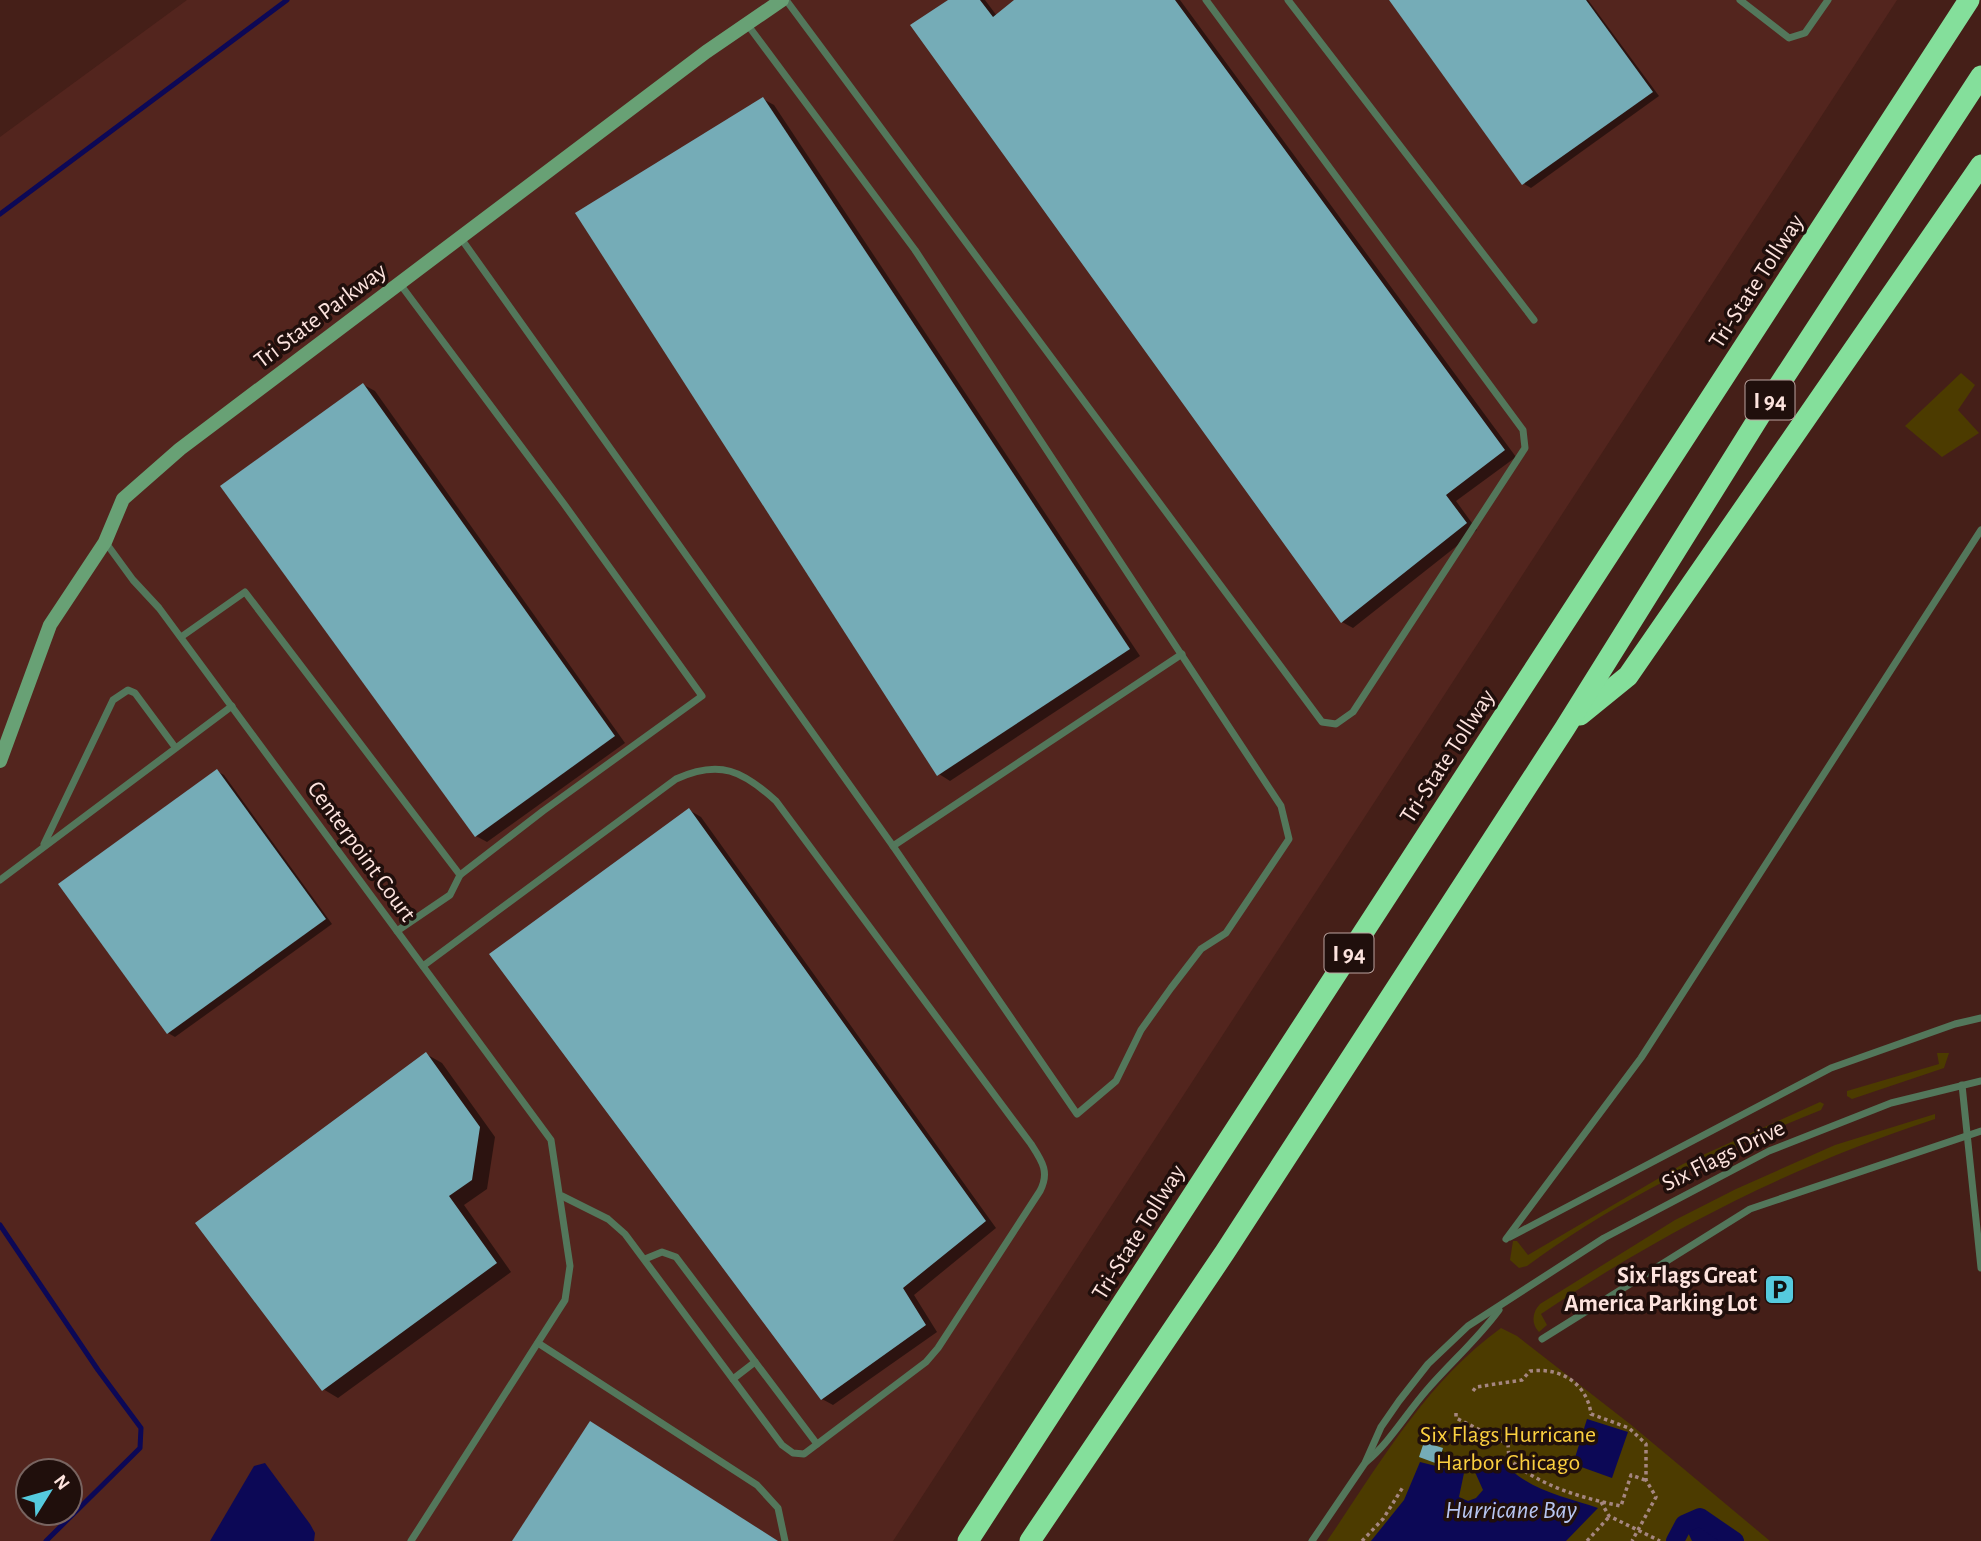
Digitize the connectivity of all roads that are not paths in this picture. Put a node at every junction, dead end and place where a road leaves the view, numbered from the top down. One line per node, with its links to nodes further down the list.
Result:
1 (784, 0): 2 (lane); 7 (street, Tri State Parkway)
2 (1206, 0)
3 (1288, 0): 12 (lane)
4 (1740, 0): 5 (lane)
5 (1828, 0)
6 (1969, 0): 44 (highway, Tri-State Tollway / I 94)
7 (747, 24): 10 (street, Tri State Parkway); 16 (lane)
8 (1981, 76): 18 (highway, I 94)
9 (1981, 165): 18 (highway)
10 (460, 237): 11 (street, Tri State Parkway); 21 (lane)
11 (399, 284): 14 (street, Tri State Parkway); 23 (lane)
12 (1534, 320)
13 (1981, 530): 27 (lane)
14 (105, 542): 15 (lane, Centerpoint Court); 20 (street, Tri State Parkway)
15 (181, 637): 17 (lane, Centerpoint Court); 23 (lane)
16 (1182, 654): 21 (lane); 21 (lane)
17 (232, 706): 19 (lane); 25 (lane, Centerpoint Court)
18 (1565, 728): 45 (highway, I 94)
19 (175, 747): 22 (lane); 22 (lane)
20 (0, 761)
21 (893, 846)
22 (42, 848): 24 (lane)
23 (460, 875): 25 (lane)
24 (0, 880)
25 (397, 931): 26 (lane, Centerpoint Court)
26 (423, 966): 32 (lane, Centerpoint Court); 40 (lane)
27 (1981, 1018)
28 (1981, 1081): 29 (lane, Six Flags Drive)
29 (1962, 1085): 31 (lane); 35 (lane, Six Flags Drive)
30 (1981, 1131): 31 (lane)
31 (1968, 1135): 34 (lane); 36 (lane)
32 (562, 1196): 33 (lane); 37 (lane, Centerpoint Court)
33 (645, 1259): 38 (lane); 39 (lane)
34 (1981, 1268)
35 (1501, 1307): 41 (lane, Six Flags Drive); 41 (lane, Six Flags Drive)
36 (1542, 1339)
37 (538, 1343): 42 (lane, Centerpoint Court); 43 (lane)
38 (755, 1362): 39 (lane); 40 (lane)
39 (733, 1379): 40 (lane)
40 (817, 1444)
41 (1365, 1463): 46 (lane, Six Flags Drive)
42 (411, 1541)
43 (785, 1541)
44 (968, 1541)
45 (1030, 1541)
46 (1312, 1541)

